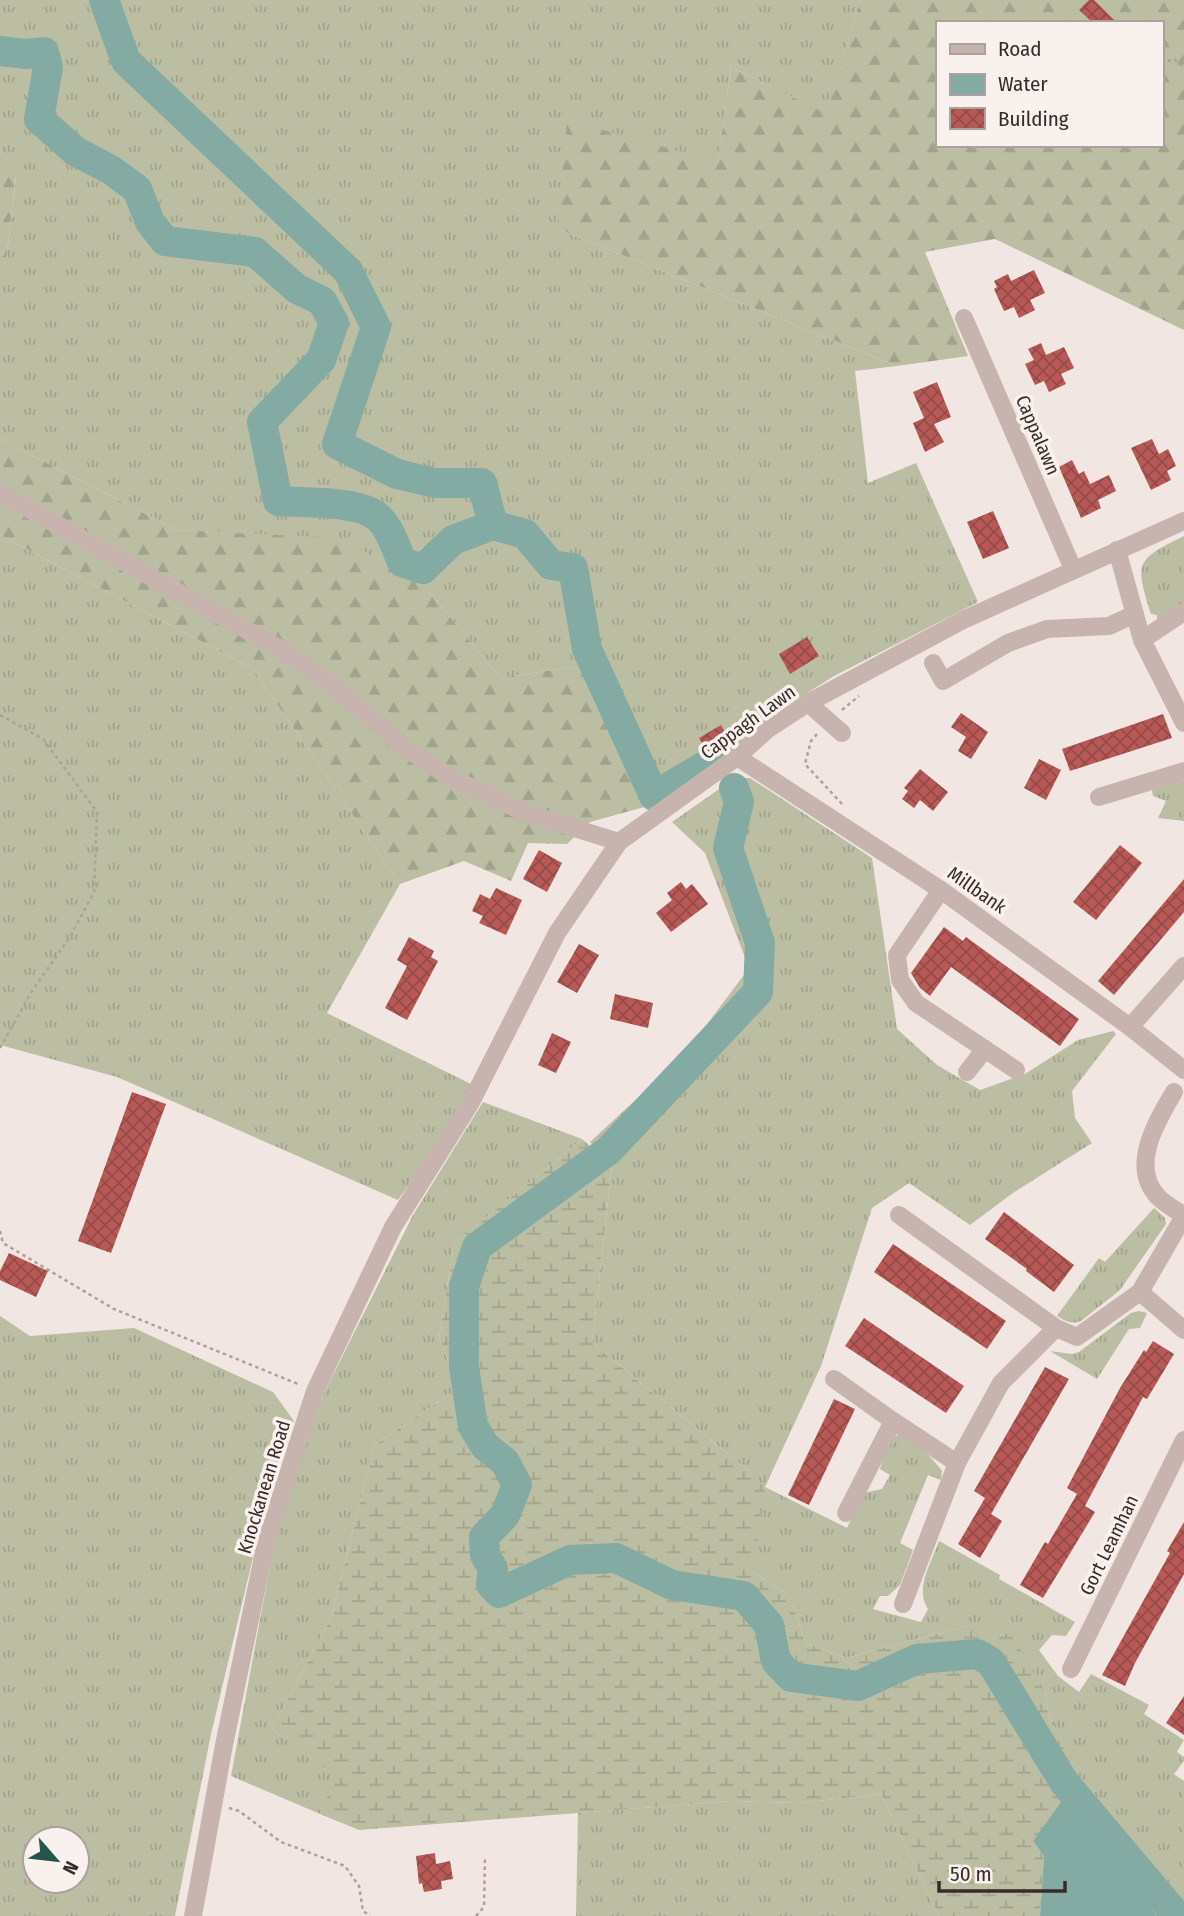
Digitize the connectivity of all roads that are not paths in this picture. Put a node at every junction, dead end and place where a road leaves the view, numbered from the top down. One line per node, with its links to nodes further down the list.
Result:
1 (964, 318): 5 (street, Cappalawn)
2 (0, 493): 16 (street)
3 (1184, 521): 4 (street, Cappagh Lawn)
4 (1117, 550): 5 (street, Cappagh Lawn); 7 (street)
5 (1073, 569): 10 (street, Cappagh Lawn)
6 (1184, 612): 8 (street)
7 (1135, 614): 8 (street); 9 (street)
8 (1142, 640): 11 (street)
9 (933, 663)
10 (808, 703): 12 (street); 13 (street, Cappagh Lawn)
11 (1184, 723)
12 (842, 733)
13 (737, 757): 16 (street, Cappagh Lawn); 17 (street, Millbank)
14 (1184, 771): 15 (street)
15 (1099, 797)
16 (618, 842): 25 (street, Cappagh Lawn)
17 (941, 890): 19 (street, Millbank); 20 (street)
18 (1184, 966): 19 (street)
19 (1130, 1027): 22 (street, Millbank)
20 (985, 1049): 21 (street); 23 (street)
21 (1016, 1070)
22 (1184, 1070)
23 (967, 1072)
24 (1174, 1092): 27 (street)
25 (471, 1104): 38 (street, Knockanean Road)
26 (900, 1215): 29 (street)
27 (1184, 1218): 28 (street)
28 (1140, 1293): 29 (street); 30 (street)
29 (1056, 1328): 34 (street)
30 (1184, 1330)
31 (834, 1379): 32 (street)
32 (893, 1421): 34 (street); 35 (street)
33 (1184, 1440): 37 (street, Gort Leamhan)
34 (957, 1463): 36 (street)
35 (846, 1513)
36 (903, 1604)
37 (1071, 1669)
38 (193, 1916)

